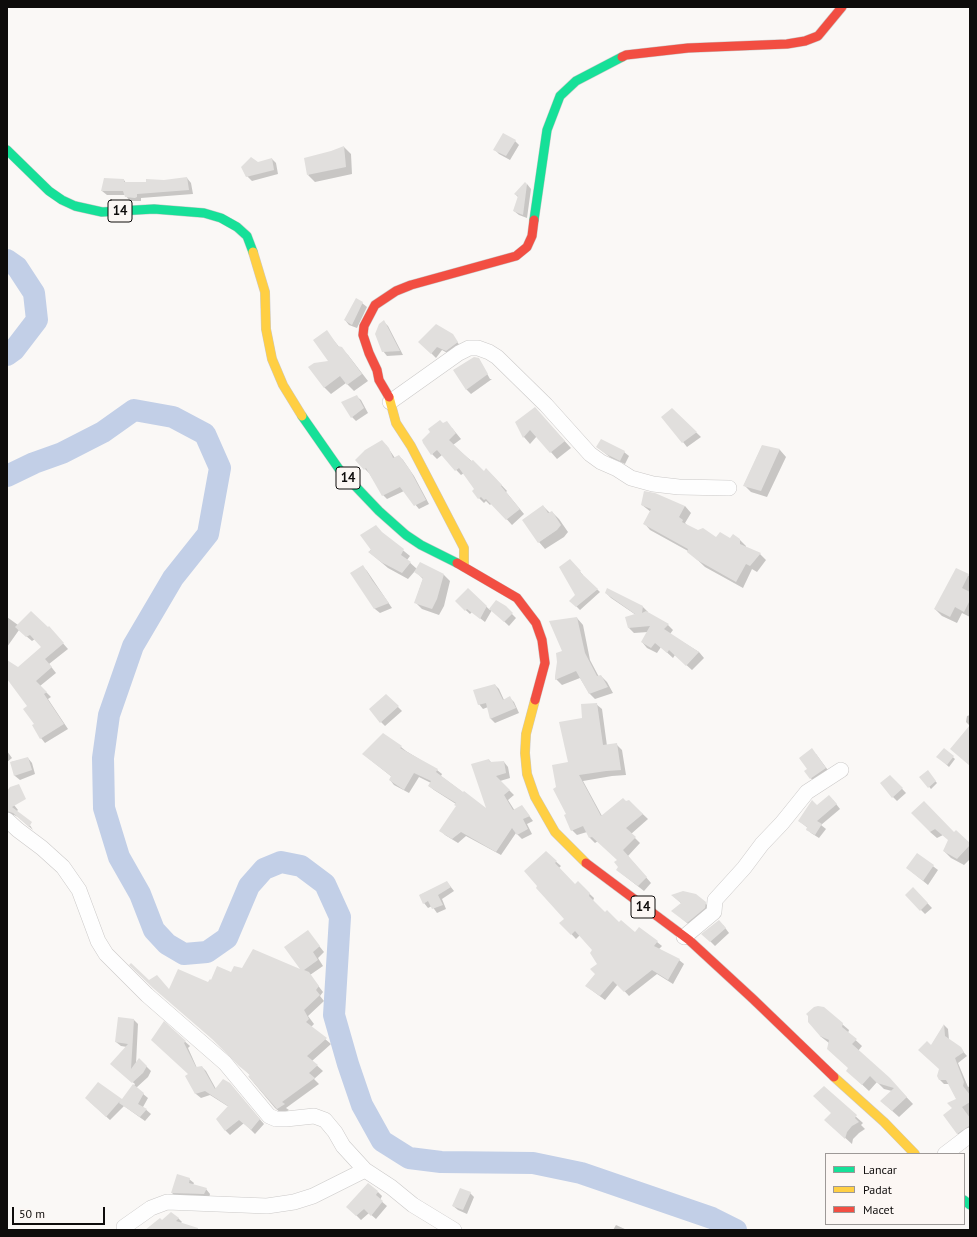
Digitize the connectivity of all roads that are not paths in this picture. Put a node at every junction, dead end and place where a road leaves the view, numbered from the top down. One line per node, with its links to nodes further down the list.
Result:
1 (842, 7): 3 (main road)
2 (7, 150): 5 (main road, 14)
3 (390, 402): 4 (street); 5 (main road)
4 (729, 488)
5 (464, 567): 8 (main road, 14)
6 (841, 770): 8 (street)
7 (7, 820): 12 (street)
8 (684, 937): 10 (main road, 14)
9 (970, 1135): 11 (street)
10 (914, 1153)
11 (945, 1153)
12 (364, 1170): 13 (street); 14 (street)
13 (124, 1227)
14 (454, 1230)

